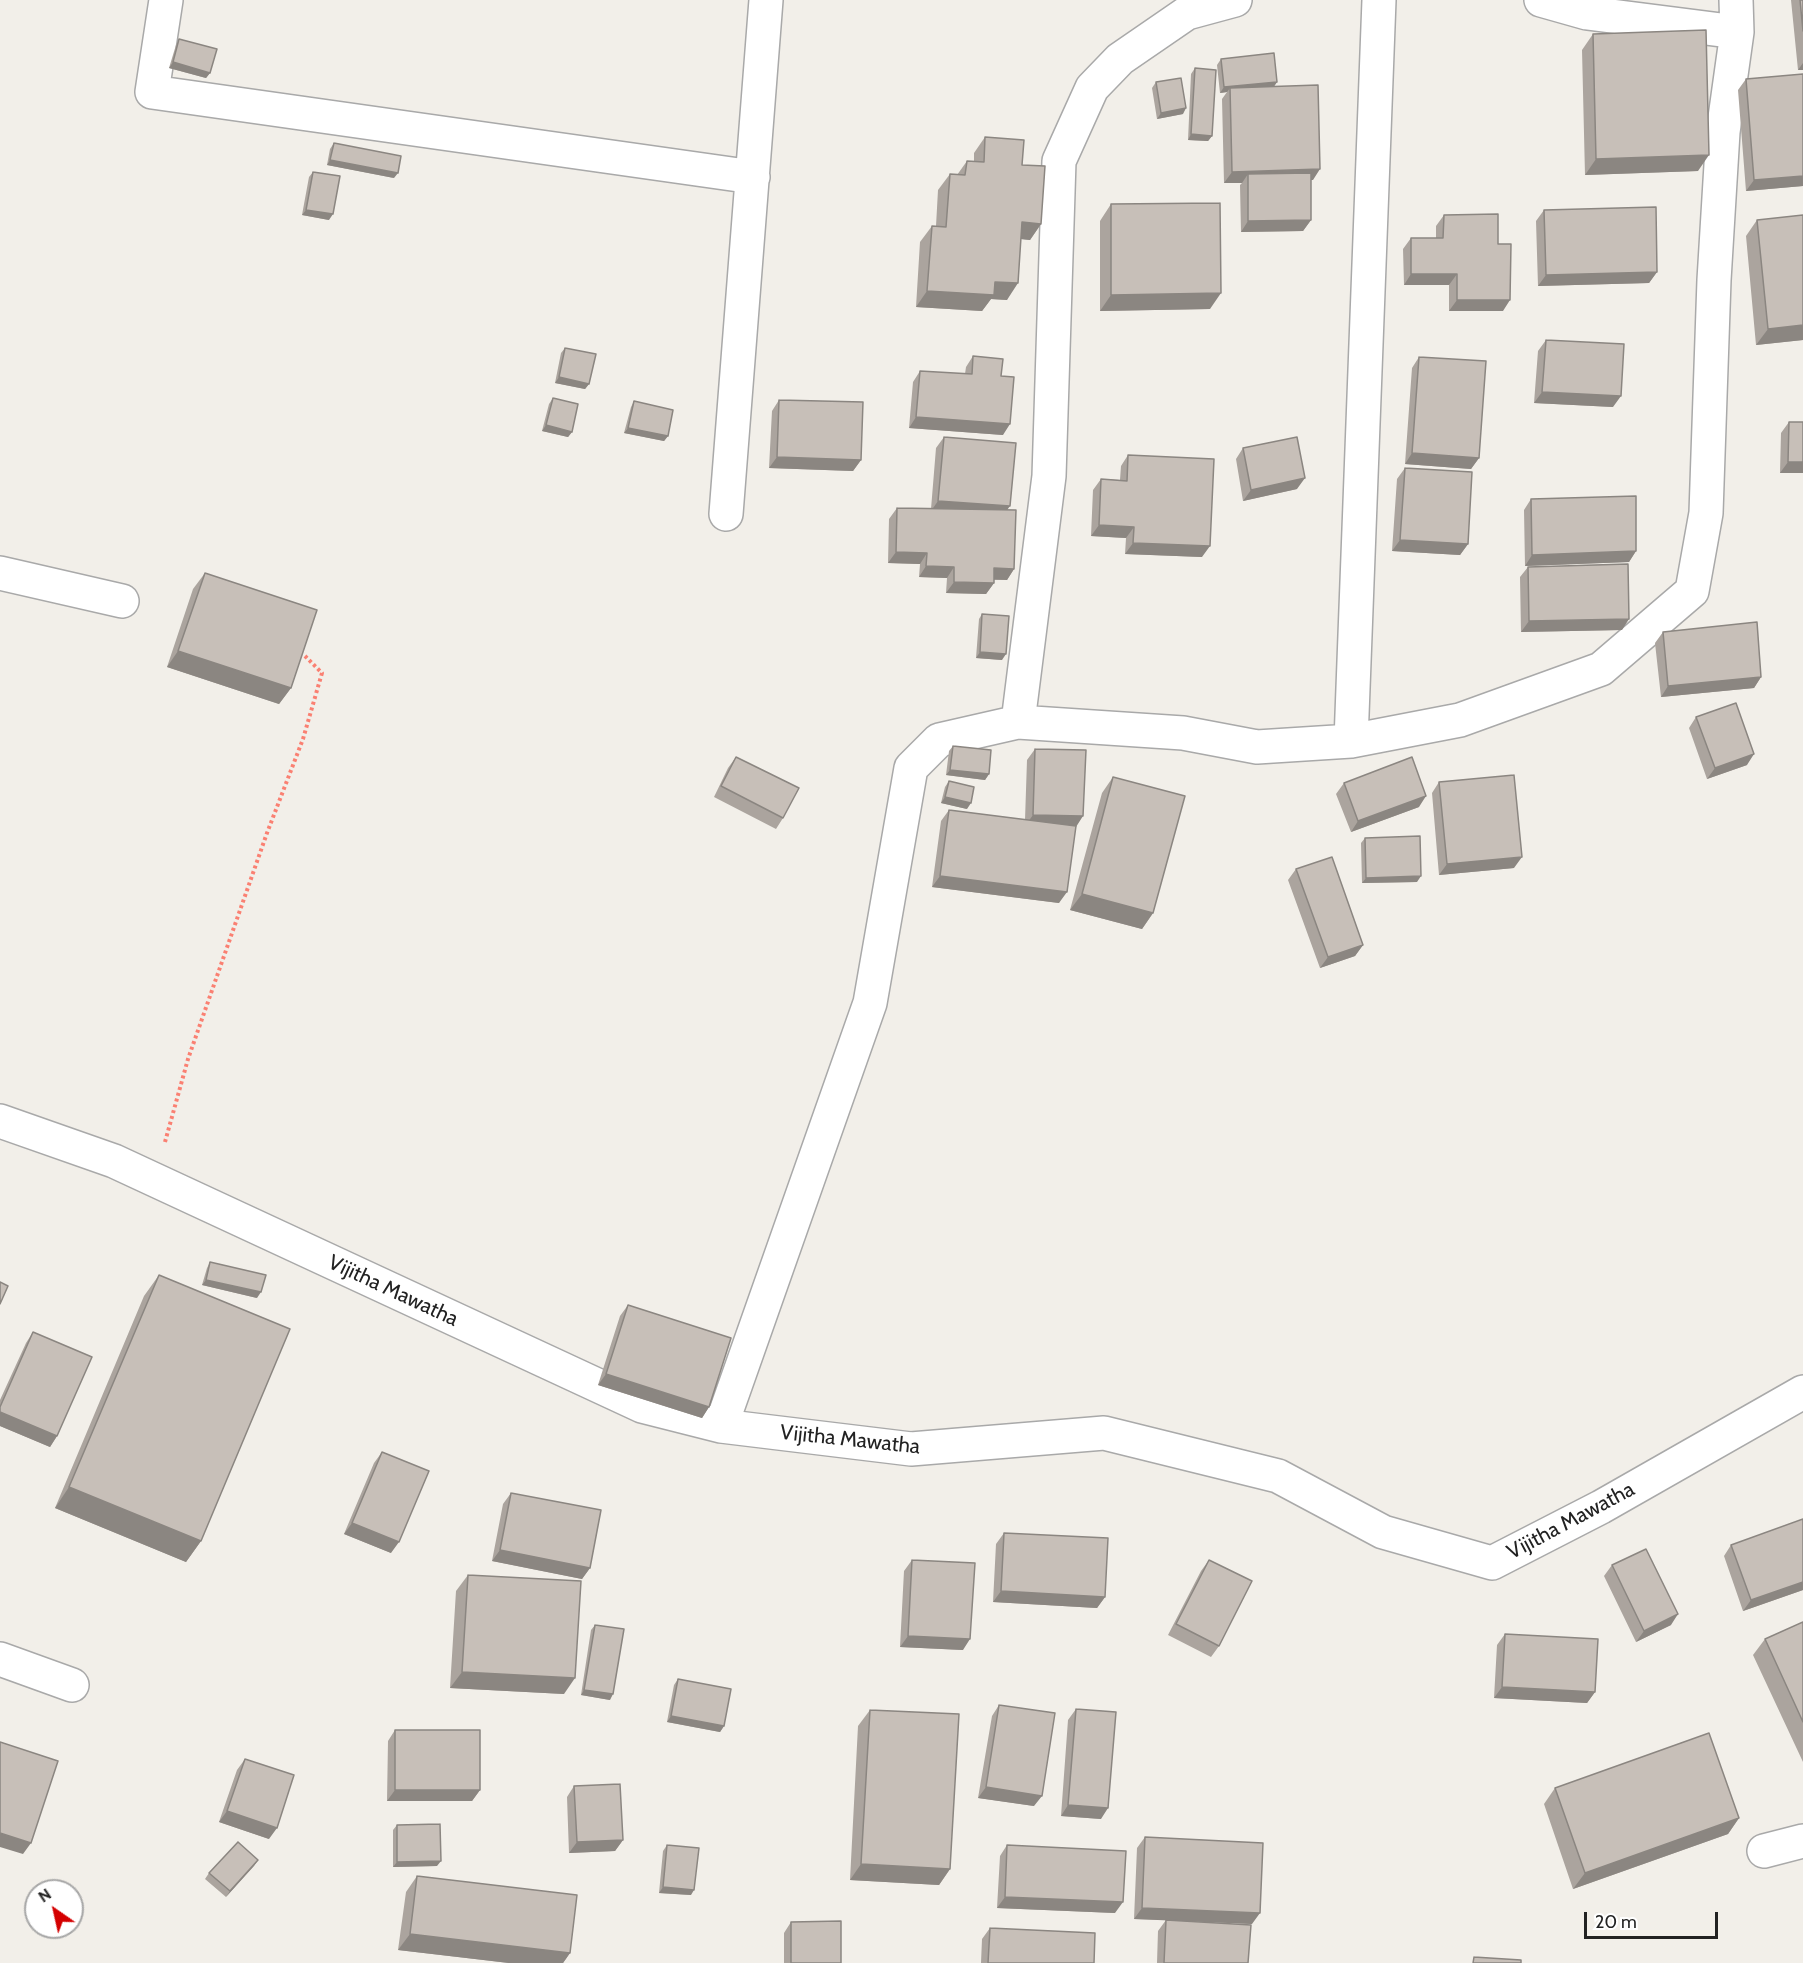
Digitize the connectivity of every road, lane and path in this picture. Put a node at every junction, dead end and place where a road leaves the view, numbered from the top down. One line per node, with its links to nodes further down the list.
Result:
1 (166, 0): 8 (street)
2 (766, 0): 8 (street)
3 (1235, 0): 13 (street)
4 (1379, 0): 14 (street)
5 (1541, 0): 7 (street)
6 (1736, 0): 7 (street)
7 (1737, 32): 14 (street)
8 (753, 177): 9 (street)
9 (726, 514)
10 (0, 573): 11 (street)
11 (122, 601)
12 (305, 656): 16 (path)
13 (1018, 722): 14 (street); 18 (street)
14 (1351, 741)
15 (0, 1121): 16 (street, Vijitha Mawatha)
16 (155, 1180): 18 (street, Vijitha Mawatha)
17 (1803, 1392): 18 (street, Vijitha Mawatha)
18 (722, 1426)
19 (0, 1659): 20 (street)
20 (72, 1685)
21 (1803, 1841): 22 (street)
22 (1764, 1851)

